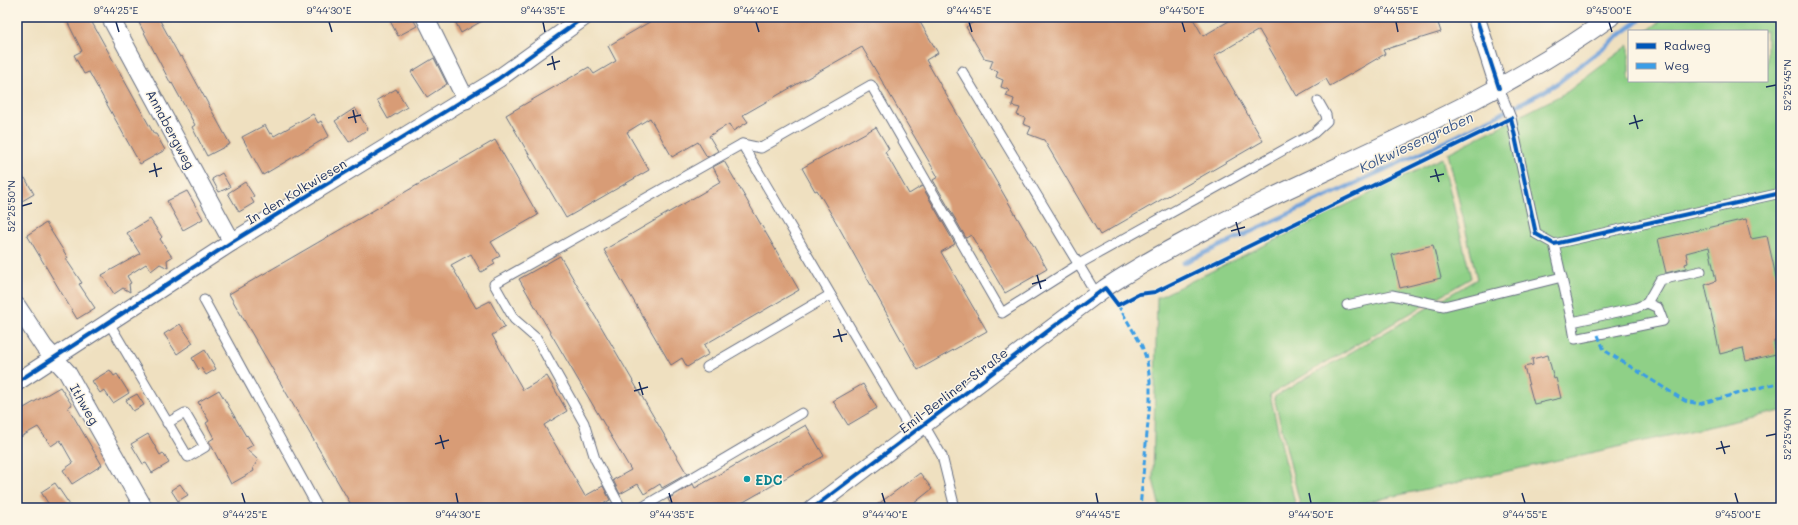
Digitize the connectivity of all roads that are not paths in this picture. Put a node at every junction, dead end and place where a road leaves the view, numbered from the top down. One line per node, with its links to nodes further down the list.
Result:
1 (110, 17): 12 (street, Annabergweg)
2 (425, 17): 8 (street)
3 (584, 17): 8 (street, In den Kolkwiesen)
4 (1476, 17): 7 (street)
5 (1611, 17): 7 (street, Emil-Berliner-Straße)
6 (962, 71): 14 (lane)
7 (1501, 94): 13 (lane); 18 (street, Emil-Berliner-Straße)
8 (466, 100): 12 (street, In den Kolkwiesen)
9 (1318, 101): 14 (lane)
10 (742, 144): 14 (lane); 17 (lane); 33 (lane)
11 (1781, 193): 13 (lane)
12 (232, 242): 23 (street, In den Kolkwiesen)
13 (1554, 244): 16 (lane)
14 (1079, 264): 18 (lane)
15 (1701, 271): 20 (lane)
16 (1562, 277): 21 (lane); 24 (lane)
17 (830, 295): 26 (lane); 30 (lane)
18 (1097, 295): 30 (street, Emil-Berliner-Straße)
19 (204, 300): 32 (lane)
20 (1647, 303): 24 (lane); 24 (lane)
21 (1346, 305)
22 (17, 306): 25 (street, Ithweg)
23 (109, 322): 25 (street, In den Kolkwiesen); 29 (lane)
24 (1572, 322)
25 (54, 358): 27 (street, In den Kolkwiesen); 31 (street, Ithweg)
26 (708, 367)
27 (17, 382)
28 (802, 413): 34 (lane)
29 (167, 423): 29 (lane)
30 (918, 429): 35 (street, Emil-Berliner-Straße); 36 (lane)
31 (144, 508)
32 (318, 508)
33 (621, 508)
34 (641, 508)
35 (813, 508)
36 (955, 508)

